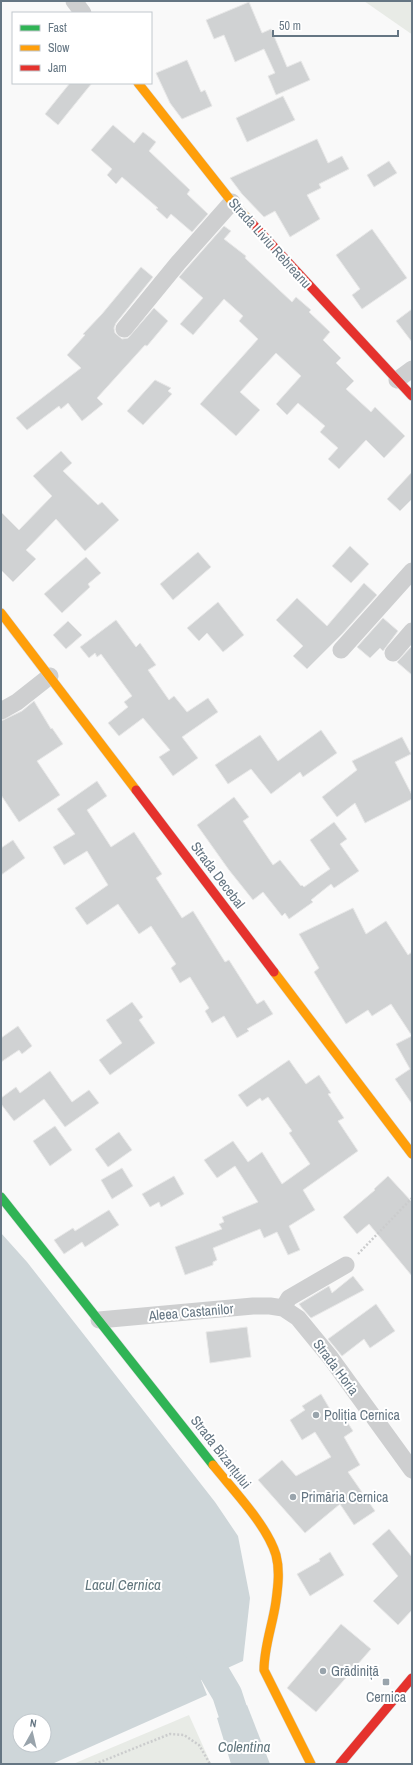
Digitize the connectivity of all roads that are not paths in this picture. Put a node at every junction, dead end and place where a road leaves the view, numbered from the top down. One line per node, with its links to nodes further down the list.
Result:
1 (74, 1): 2 (street)
2 (82, 12)
3 (139, 84): 4 (street, Strada Liviu Rebreanu)
4 (232, 202): 5 (street); 7 (street, Strada Liviu Rebreanu)
5 (124, 329)
6 (412, 370): 7 (street)
7 (397, 380): 8 (street, Strada Liviu Rebreanu)
8 (412, 396)
9 (412, 571): 12 (street)
10 (1, 613): 14 (street, Strada Decebal)
11 (412, 632): 13 (street)
12 (340, 650)
13 (393, 653)
14 (50, 676): 15 (street); 16 (street, Strada Decebal)
15 (1, 711)
16 (412, 1154)
17 (1, 1197): 20 (street, Strada Bizanțului)
18 (346, 1265): 19 (street)
19 (283, 1308): 20 (street, Aleea Castanilor); 21 (street, Strada Horia)
20 (99, 1320): 23 (street, Strada Bizanțului)
21 (412, 1470)
22 (412, 1678): 24 (street)
23 (311, 1764)
24 (340, 1764)

